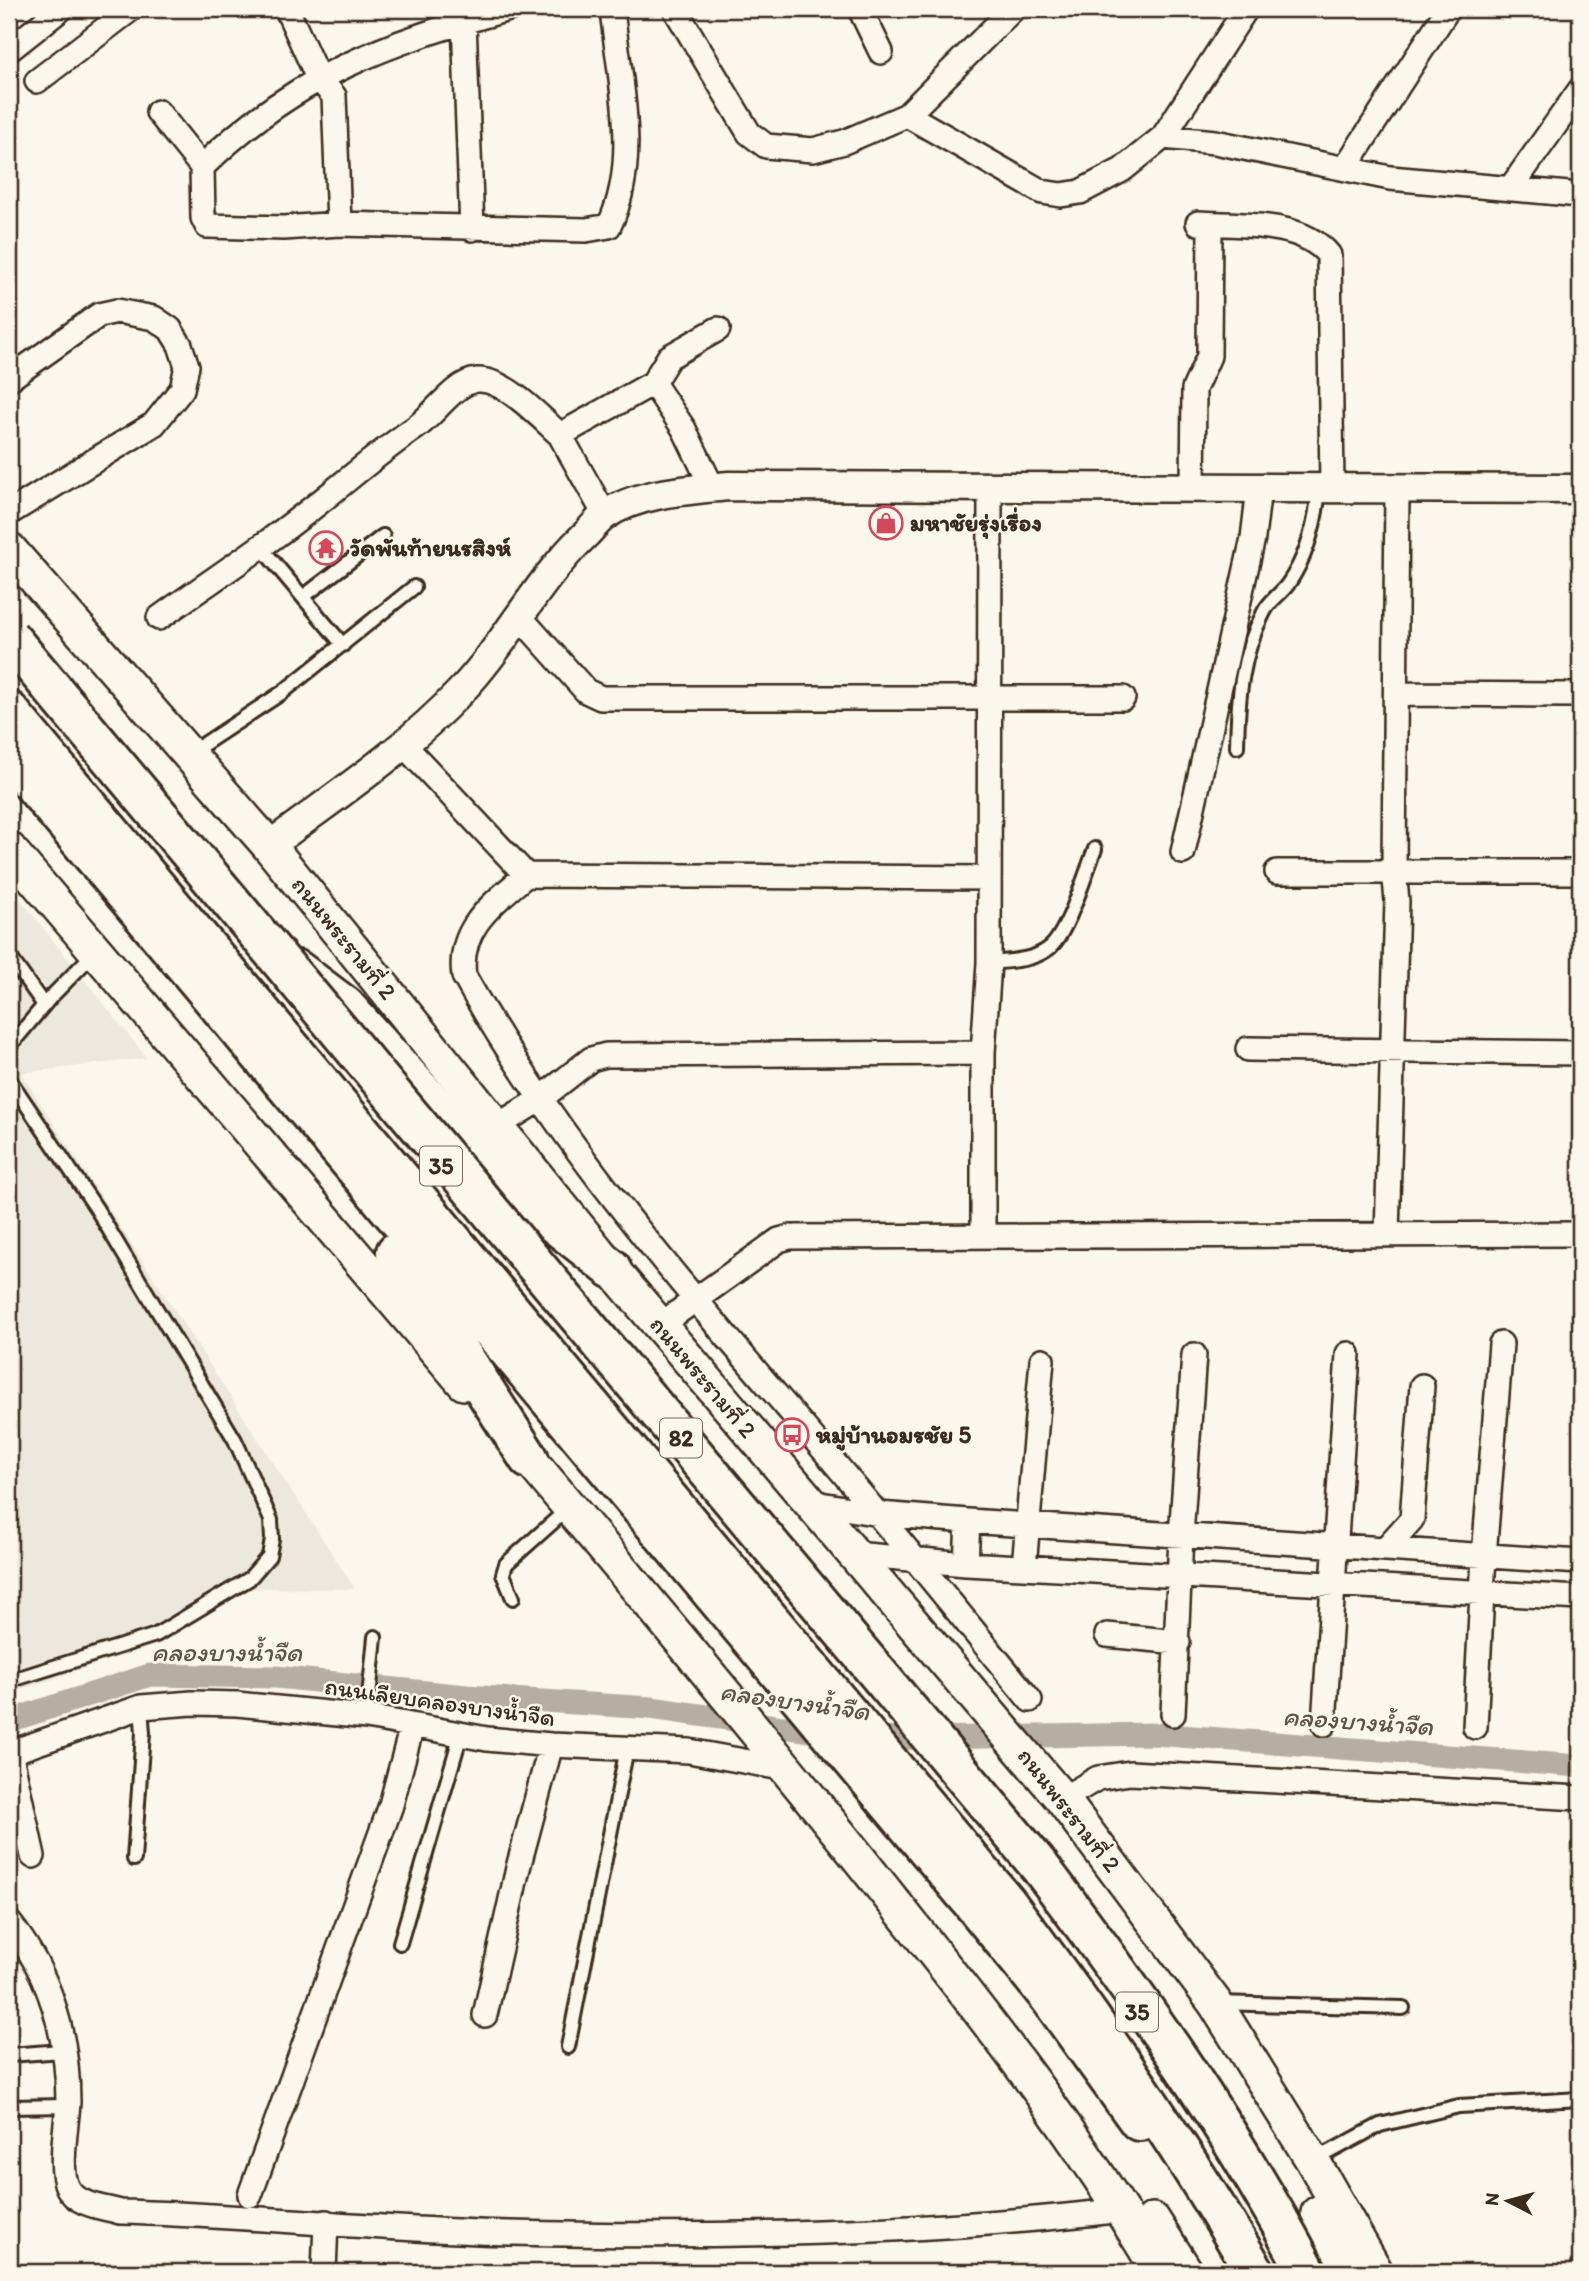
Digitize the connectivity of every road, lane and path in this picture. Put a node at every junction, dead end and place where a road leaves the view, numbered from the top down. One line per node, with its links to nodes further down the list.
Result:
1 (61, 9): 12 (street)
2 (131, 9): 15 (street)
3 (509, 9): 11 (street)
4 (612, 9): 25 (street)
5 (675, 9): 18 (street)
6 (860, 9): 13 (street)
7 (1013, 9): 18 (street)
8 (1246, 9): 19 (street)
9 (1448, 9): 21 (street)
10 (289, 13): 14 (street)
11 (462, 15): 14 (street); 25 (street)
12 (9, 50)
13 (881, 52)
14 (318, 78): 20 (street); 24 (street)
15 (37, 80)
16 (1580, 90): 22 (street)
17 (158, 112): 20 (street)
18 (907, 115): 19 (street)
19 (1163, 137): 21 (street)
20 (202, 167): 24 (street)
21 (1345, 168): 22 (street)
22 (1510, 189): 23 (street)
23 (1580, 195)
24 (339, 224): 25 (street)
25 (472, 229)
26 (718, 329): 28 (street)
27 (9, 379): 37 (street)
28 (653, 383): 29 (street); 30 (street)
29 (560, 435): 38 (street); 40 (street)
30 (712, 487): 31 (street); 38 (street)
31 (990, 487): 32 (street); 51 (street)
32 (1194, 487): 33 (street); 34 (street)
33 (1259, 488): 34 (street); 61 (street)
34 (1326, 488): 35 (street); 55 (lane)
35 (1396, 488): 36 (street); 49 (street)
36 (1580, 489)
37 (9, 513)
38 (605, 515): 44 (street)
39 (383, 536): 43 (lane)
40 (261, 546): 43 (lane); 45 (street)
41 (9, 549): 56 (main road, ถนนพระรามที่ 2)
42 (414, 587): 47 (lane)
43 (303, 597): 47 (lane)
44 (520, 617): 51 (street); 54 (street)
45 (159, 618)
46 (9, 637): 154 (highway, 82, bridge)
47 (342, 645): 56 (lane)
48 (9, 652): 70 (highway, 35)
49 (1396, 694): 50 (street); 62 (street)
50 (1580, 695)
51 (989, 697): 52 (street); 66 (street)
52 (1123, 698)
53 (9, 711): 153 (highway, 82)
54 (403, 744): 58 (street); 65 (street)
55 (1237, 747)
56 (188, 754): 58 (main road, ถนนพระรามที่ 2)
57 (9, 756): 72 (highway, 35)
58 (269, 846): 80 (main road, ถนนพระรามที่ 2)
59 (9, 849): 67 (main road)
60 (1095, 849): 69 (lane)
61 (1183, 852)
62 (1394, 870): 63 (street); 64 (street); 76 (street)
63 (1277, 872)
64 (1580, 872)
65 (526, 875): 66 (street); 79 (street)
66 (989, 878): 69 (street)
67 (97, 950): 71 (lane); 92 (main road)
68 (9, 956): 71 (lane)
69 (989, 963): 75 (street)
70 (271, 964): 84 (highway); 154 (highway, 35, bridge)
71 (44, 1005): 73 (lane)
72 (232, 1022): 92 (highway); 152 (highway, 35)
73 (10, 1043)
74 (1248, 1049): 76 (street)
75 (983, 1053): 79 (street); 81 (street)
76 (1394, 1053): 77 (street); 82 (street)
77 (1580, 1053)
78 (9, 1079): 115 (lane)
79 (539, 1100): 80 (street); 85 (street)
80 (497, 1126): 84 (main road, ถนนพระรามที่ 2)
81 (983, 1234): 82 (street); 85 (street)
82 (1387, 1234): 83 (street)
83 (1580, 1234)
84 (611, 1268): 86 (main road, ถนนพระรามที่ 2)
85 (696, 1301): 86 (street); 95 (street)
86 (660, 1325): 93 (main road, ถนนพระรามที่ 2)
87 (1501, 1344): 102 (street)
88 (1194, 1354): 98 (street)
89 (1348, 1354): 99 (street)
90 (1042, 1360): 97 (street)
91 (1422, 1386): 100 (street)
92 (529, 1460): 94 (main road)
93 (809, 1502): 95 (street); 101 (main road, ถนนพระรามที่ 2)
94 (570, 1507): 110 (lane); 127 (main road)
95 (879, 1514): 96 (street); 103 (street)
96 (968, 1521): 97 (street); 105 (street)
97 (1026, 1525): 98 (street); 106 (street)
98 (1181, 1536): 99 (street); 107 (street)
99 (1335, 1546): 100 (street); 108 (street)
100 (1385, 1549): 102 (street)
101 (854, 1554): 103 (street); 129 (main road, ถนนพระรามที่ 2)
102 (1484, 1556): 104 (street); 109 (street)
103 (915, 1559): 105 (street); 116 (street)
104 (1580, 1562)
105 (966, 1564): 106 (street)
106 (1024, 1567): 107 (street)
107 (1179, 1576): 108 (street); 114 (street)
108 (1333, 1585): 109 (street); 120 (street)
109 (1483, 1593): 111 (street); 122 (street)
110 (513, 1598)
111 (1580, 1598)
112 (1107, 1635): 114 (street)
113 (375, 1637): 118 (lane)
114 (1178, 1642): 119 (street)
115 (9, 1681)
116 (1030, 1700)
117 (141, 1707): 118 (street, ถนนเลียบคลองบางน้ำจืด); 126 (street, ถนนเลียบคลองบางน้ำจืด); 131 (lane)
118 (368, 1708): 121 (street, ถนนเลียบคลองบางน้ำจืด)
119 (1173, 1714)
120 (1324, 1724)
121 (412, 1726): 123 (street, ถนนเลียบคลองบางน้ำจืด); 146 (street)
122 (1475, 1727)
123 (461, 1734): 124 (street, ถนนเลียบคลองบางน้ำจืด); 134 (lane)
124 (551, 1745): 125 (street, ถนนเลียบคลองบางน้ำจืด); 137 (street)
125 (626, 1748): 127 (street, ถนนเลียบคลองบางน้ำจืด); 139 (lane)
126 (9, 1753): 130 (street)
127 (780, 1760): 138 (main road)
128 (1580, 1798): 129 (street)
129 (1062, 1799): 133 (main road, ถนนพระรามที่ 2)
130 (33, 1856)
131 (134, 1859)
132 (9, 1922): 140 (street)
133 (1162, 1929): 135 (main road, ถนนพระรามที่ 2); 155 (main road)
134 (400, 1943)
135 (1214, 2003): 136 (lane); 145 (main road, ถนนพระรามที่ 2)
136 (1403, 2008)
137 (485, 2015)
138 (998, 2032): 147 (main road); 151 (main road)
139 (568, 2047)
140 (62, 2051): 141 (lane); 143 (street)
141 (9, 2055)
142 (1580, 2099): 145 (lane)
143 (67, 2106): 144 (lane); 148 (street)
144 (9, 2107)
145 (1313, 2161): 156 (main road, ถนนพระรามที่ 2)
146 (250, 2195)
147 (1122, 2210): 148 (street); 150 (main road)
148 (326, 2222): 149 (street)
149 (324, 2272)
150 (1158, 2272)
151 (1186, 2272)
152 (1236, 2272)
153 (1255, 2272)
154 (1309, 2272)
155 (1349, 2272)
156 (1376, 2272)

